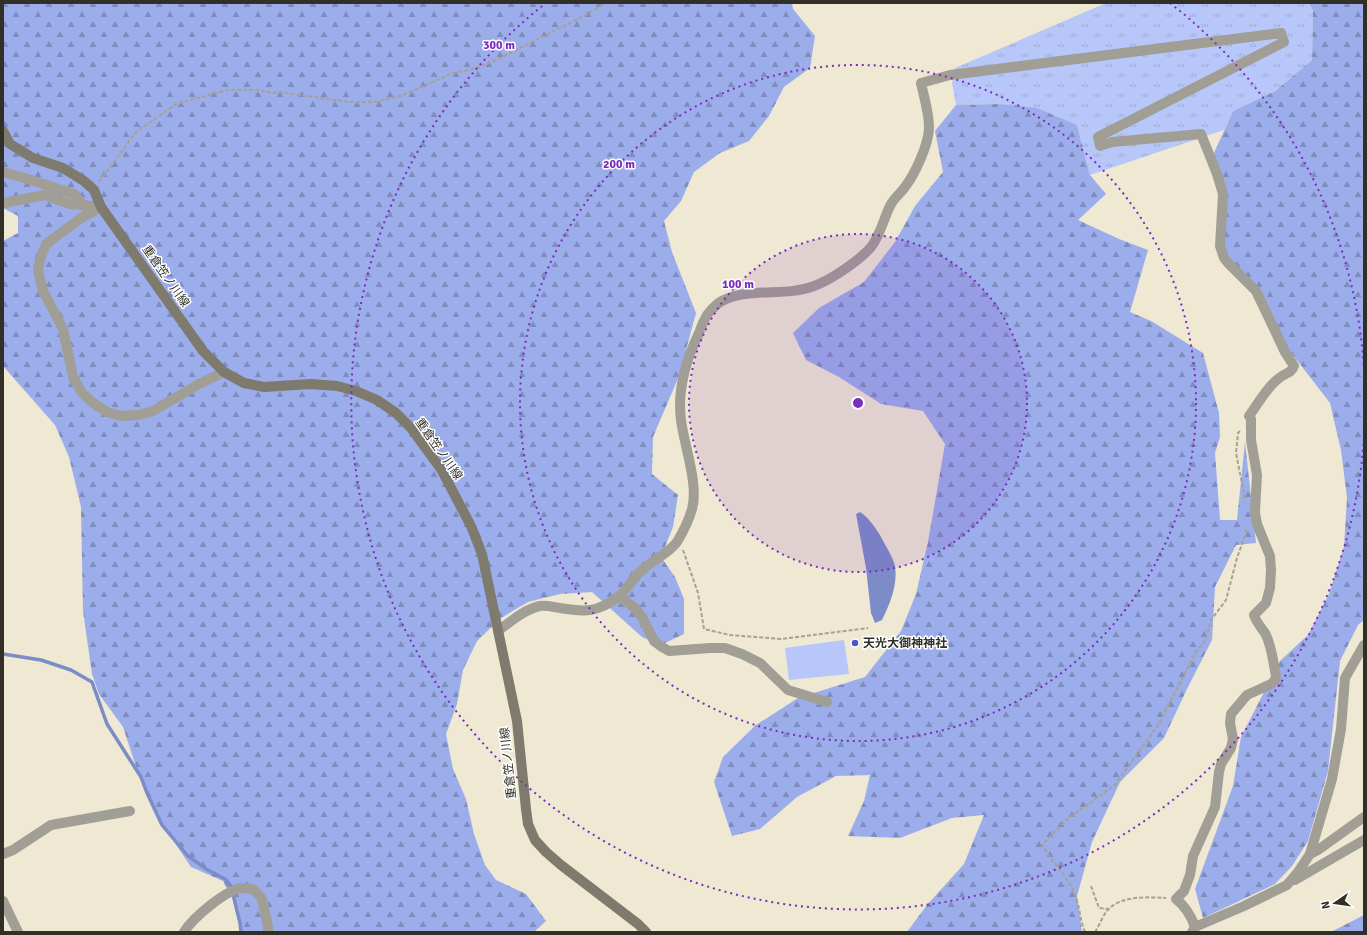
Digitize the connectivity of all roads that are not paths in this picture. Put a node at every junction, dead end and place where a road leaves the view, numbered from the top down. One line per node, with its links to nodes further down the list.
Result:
1 (3, 131): 5 (main road, 重倉笠ノ川線)
2 (3, 172): 4 (street)
3 (3, 203): 4 (street)
4 (84, 206): 5 (street)
5 (101, 207): 6 (main road, 重倉笠ノ川線); 6 (street)
6 (224, 372): 8 (main road, 重倉笠ノ川線)
7 (619, 596): 8 (street); 11 (street); 19 (street)
8 (498, 631): 23 (main road, 重倉笠ノ川線)
9 (1364, 645): 10 (street)
10 (1360, 660): 16 (street)
11 (828, 702)
12 (130, 811): 15 (street)
13 (1364, 817): 16 (street)
14 (1364, 840): 17 (street)
15 (3, 854)
16 (1310, 854): 17 (street)
17 (1287, 885): 19 (street)
18 (3, 901): 20 (street)
19 (1194, 929)
20 (18, 932)
21 (184, 932): 22 (street)
22 (268, 932)
23 (646, 932)

